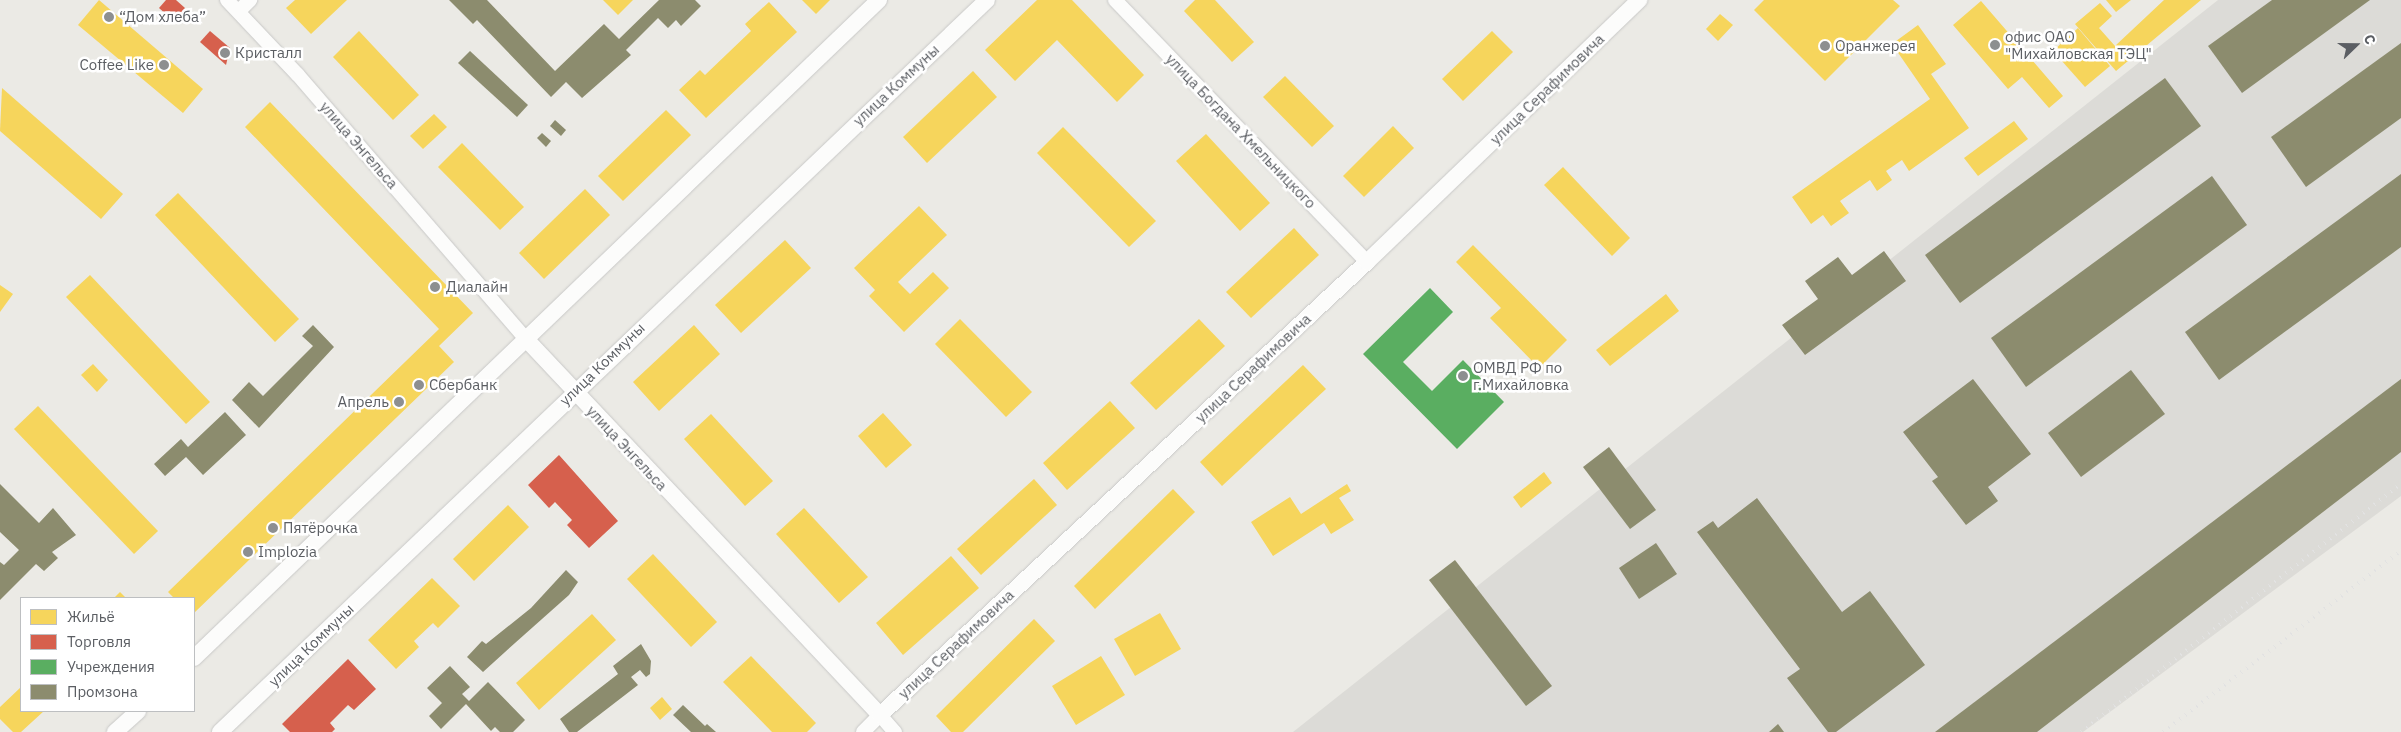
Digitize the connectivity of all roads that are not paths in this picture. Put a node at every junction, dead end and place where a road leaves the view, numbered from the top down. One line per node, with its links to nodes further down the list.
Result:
1 (227, 0): 7 (street, улица Энгельса)
2 (250, 0): 7 (street)
3 (879, 0): 9 (street)
4 (988, 0): 10 (street, улица Коммуны)
5 (1116, 0): 8 (street, улица Богдана Хмельницкого)
6 (1640, 0): 8 (street, улица Серафимовича)
7 (239, 11): 9 (street, улица Энгельса)
8 (1367, 262): 13 (street, улица Серафимовича)
9 (526, 339): 10 (street, улица Энгельса); 11 (street)
10 (574, 392): 13 (street, улица Энгельса); 15 (street, улица Коммуны)
11 (195, 657)
12 (137, 712): 14 (street)
13 (880, 715): 16 (street, улица Серафимовича); 17 (street, улица Энгельса)
14 (115, 732)
15 (220, 732)
16 (862, 732)
17 (895, 732)

